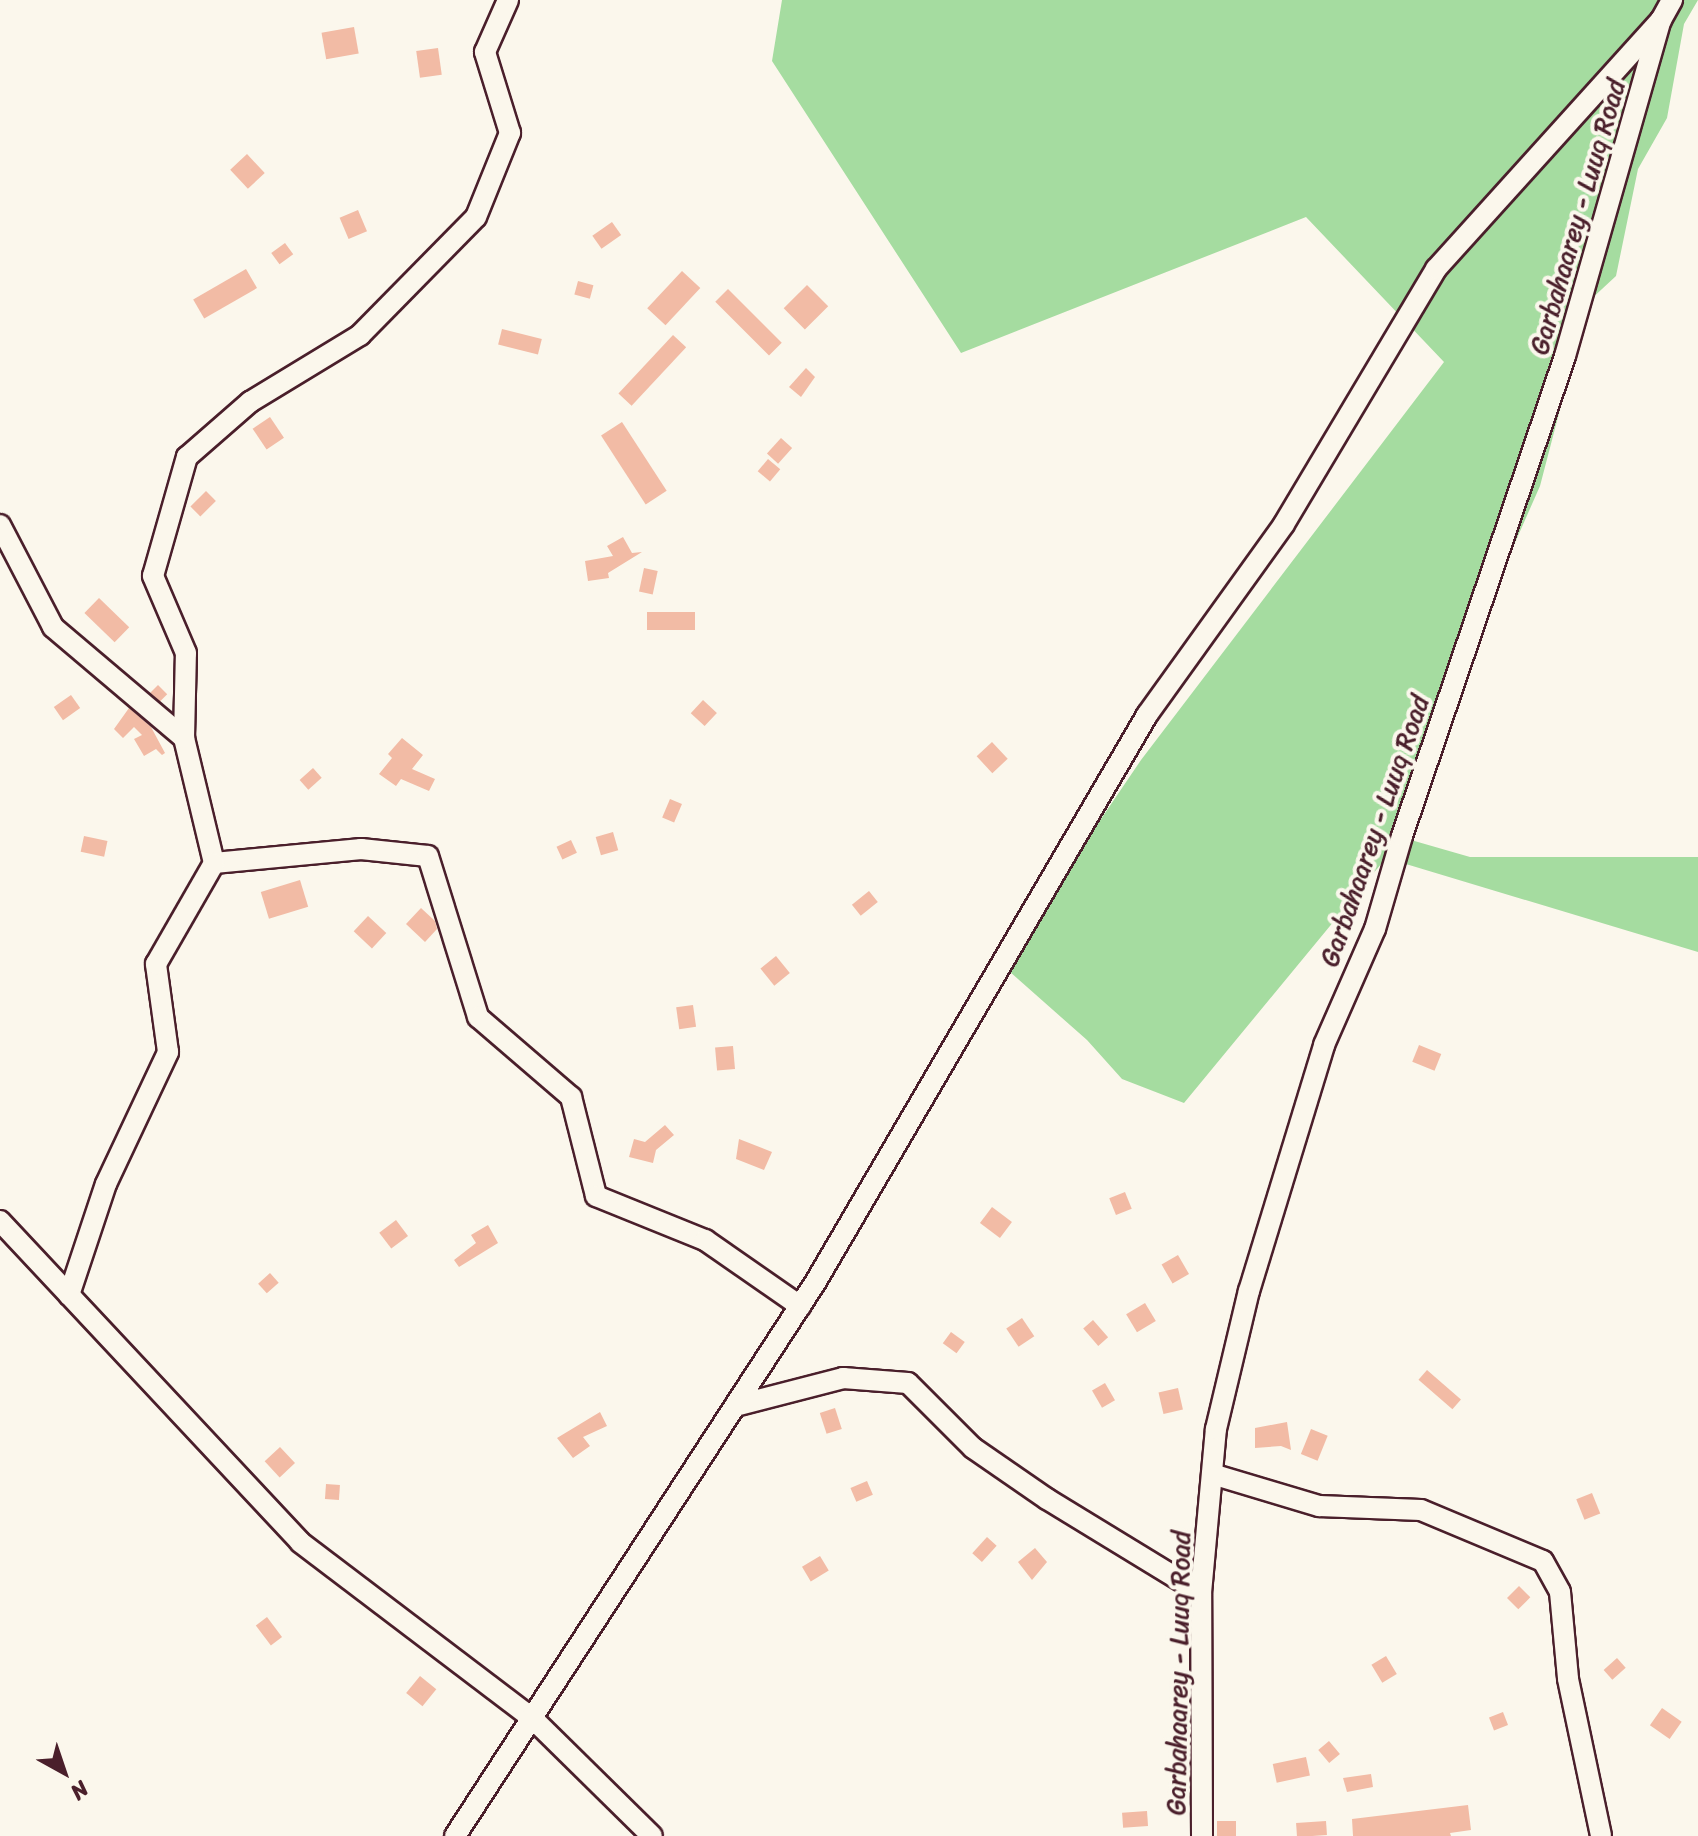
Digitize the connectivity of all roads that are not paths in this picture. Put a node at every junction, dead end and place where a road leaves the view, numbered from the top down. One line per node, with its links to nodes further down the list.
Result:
1 (508, 0): 5 (street)
2 (1672, 0): 3 (street, Garbahaarey - Luuq Road)
3 (1661, 20): 9 (street); 11 (street, Garbahaarey - Luuq Road)
4 (0, 525): 5 (street)
5 (184, 738): 6 (street)
6 (214, 863): 8 (street); 9 (street)
7 (0, 1221): 8 (street)
8 (69, 1295): 13 (street)
9 (800, 1306): 10 (street)
10 (735, 1406): 12 (street); 13 (street)
11 (1212, 1474): 12 (street, Garbahaarey - Luuq Road); 17 (street)
12 (1201, 1593): 16 (street, Garbahaarey - Luuq Road)
13 (532, 1718): 14 (street); 15 (street)
14 (455, 1836)
15 (652, 1836)
16 (1202, 1836)
17 (1601, 1836)

